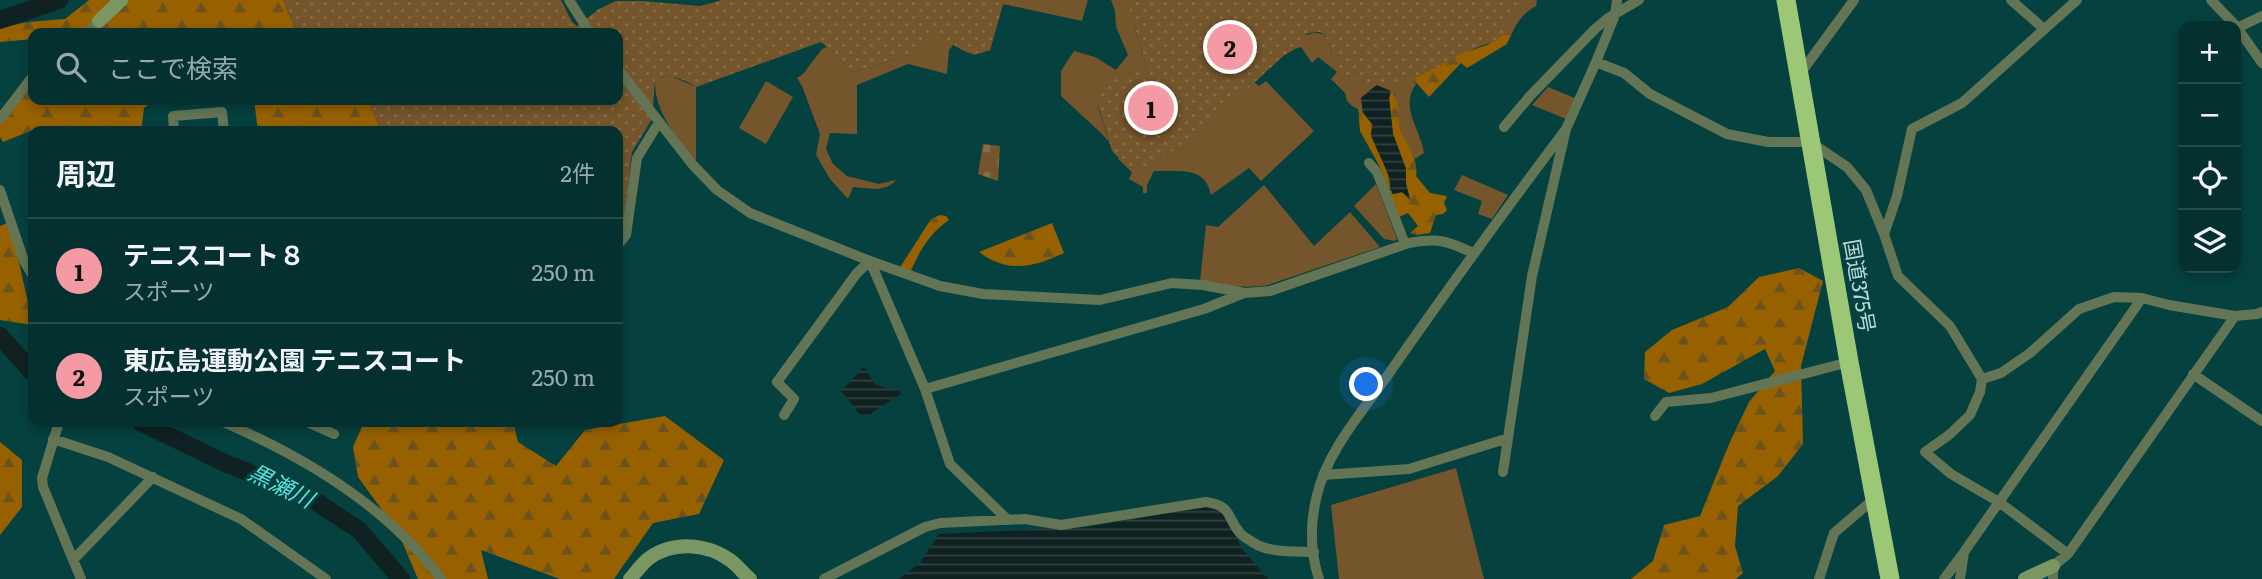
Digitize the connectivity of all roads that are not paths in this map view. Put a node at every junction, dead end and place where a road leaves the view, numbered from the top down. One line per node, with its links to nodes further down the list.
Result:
1 (121, 0): 13 (street)
2 (569, 0): 16 (street)
3 (1617, 0): 10 (street)
4 (1639, 0): 10 (street)
5 (1786, 0): 21 (highway, 国道375号)
6 (1854, 0): 21 (street)
7 (2011, 0): 17 (street)
8 (2077, 0): 17 (street)
9 (2211, 0): 12 (street)
10 (1615, 15): 19 (street); 28 (street)
11 (2262, 16): 14 (street)
12 (2230, 21)
13 (99, 22): 15 (street)
14 (2241, 25)
15 (92, 28)
16 (587, 28)
17 (2044, 29): 33 (street)
18 (2241, 34): 20 (street)
19 (1596, 62): 29 (street); 30 (street)
20 (2262, 63)
21 (1798, 69): 30 (highway, 国道375号)
22 (623, 75): 25 (street)
23 (28, 83): 24 (street)
24 (0, 119)
25 (659, 122): 34 (street); 37 (street)
26 (174, 126): 27 (street)
27 (223, 126)
28 (1504, 127)
29 (1566, 130): 36 (street); 55 (street)
30 (1810, 142): 33 (street); 44 (highway, 国道375号)
31 (1369, 163): 35 (street)
32 (0, 190): 38 (street)
33 (1884, 234): 46 (street)
34 (623, 238)
35 (1405, 244): 36 (street); 39 (street)
36 (1473, 253): 57 (street)
37 (870, 261): 39 (street); 47 (street); 48 (street)
38 (28, 268)
39 (1245, 293): 47 (street)
40 (2142, 298): 42 (street); 46 (street); 60 (street)
41 (2259, 313): 42 (street); 43 (street)
42 (2235, 316): 45 (street)
43 (2262, 326)
44 (1849, 362): 49 (street); 59 (highway, 国道375号)
45 (2193, 374): 50 (street); 64 (street)
46 (1982, 379): 60 (street)
47 (925, 389): 61 (street)
48 (784, 415)
49 (1655, 416)
50 (2262, 421)
51 (235, 427): 69 (street)
52 (318, 427): 54 (street)
53 (55, 431): 58 (street); 65 (street)
54 (334, 434)
55 (1507, 440): 56 (street); 57 (street)
56 (1503, 472)
57 (1324, 475): 62 (street)
58 (153, 477): 65 (street); 68 (street)
59 (1874, 499): 74 (street); 75 (highway, 国道375号)
60 (1999, 502): 63 (street); 64 (street)
61 (1008, 520): 62 (street); 72 (street)
62 (1314, 552): 73 (street)
63 (1964, 552): 76 (street); 77 (street)
64 (2068, 554): 66 (street)
65 (74, 559): 67 (street)
66 (2053, 572): 78 (street)
67 (78, 578)
68 (326, 579)
69 (441, 579)
70 (630, 579): 71 (street)
71 (750, 579)
72 (824, 579)
73 (1319, 579)
74 (1819, 579)
75 (1890, 579)
76 (1944, 579)
77 (1960, 579)
78 (2025, 579)

